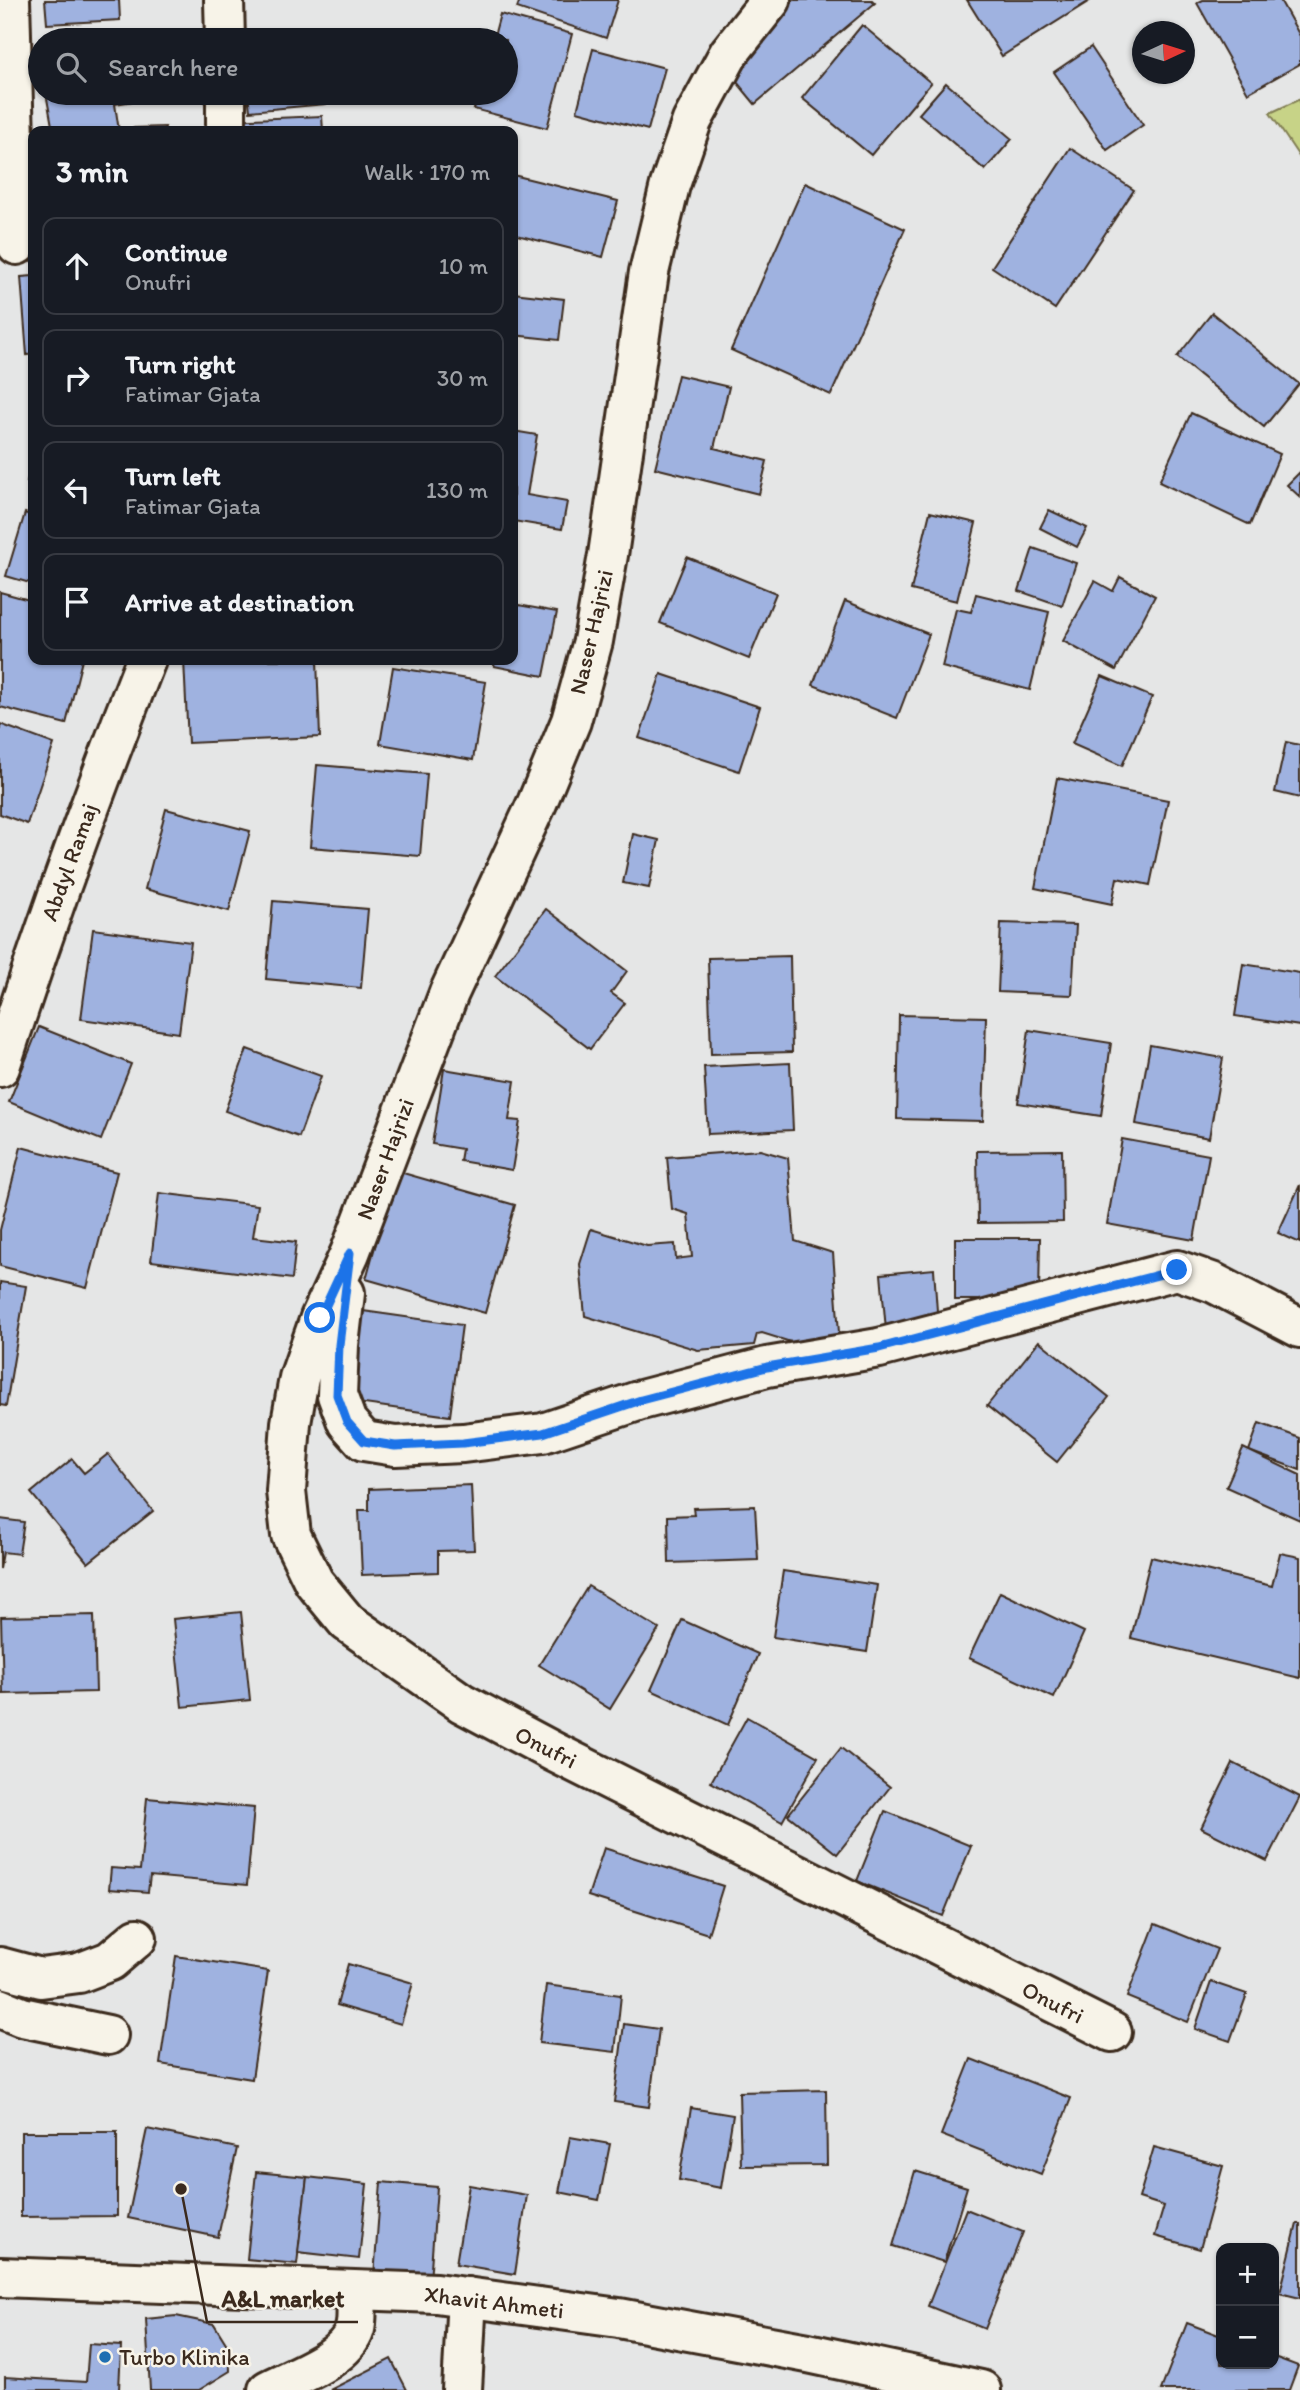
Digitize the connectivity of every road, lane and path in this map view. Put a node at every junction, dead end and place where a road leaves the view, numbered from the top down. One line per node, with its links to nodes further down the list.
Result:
1 (10, 0): 7 (street)
2 (224, 0): 4 (street)
3 (771, 0): 10 (street, Naser Hajrizi)
4 (225, 28)
5 (226, 105): 6 (street)
6 (226, 126)
7 (17, 246)
8 (144, 665): 9 (street, Abdyl Ramaj)
9 (0, 1067)
10 (350, 1253): 11 (street); 15 (street, Onufri)
11 (1300, 1328)
12 (137, 1938): 13 (street)
13 (0, 1967)
14 (0, 2008): 16 (street)
15 (1112, 2032)
16 (108, 2035)
17 (0, 2277): 18 (street, Xhavit Ahmeti)
18 (356, 2291): 19 (street, Xhavit Ahmeti); 20 (street)
19 (467, 2297): 21 (street); 22 (street, Xhavit Ahmeti)
20 (268, 2390)
21 (462, 2390)
22 (981, 2390)

